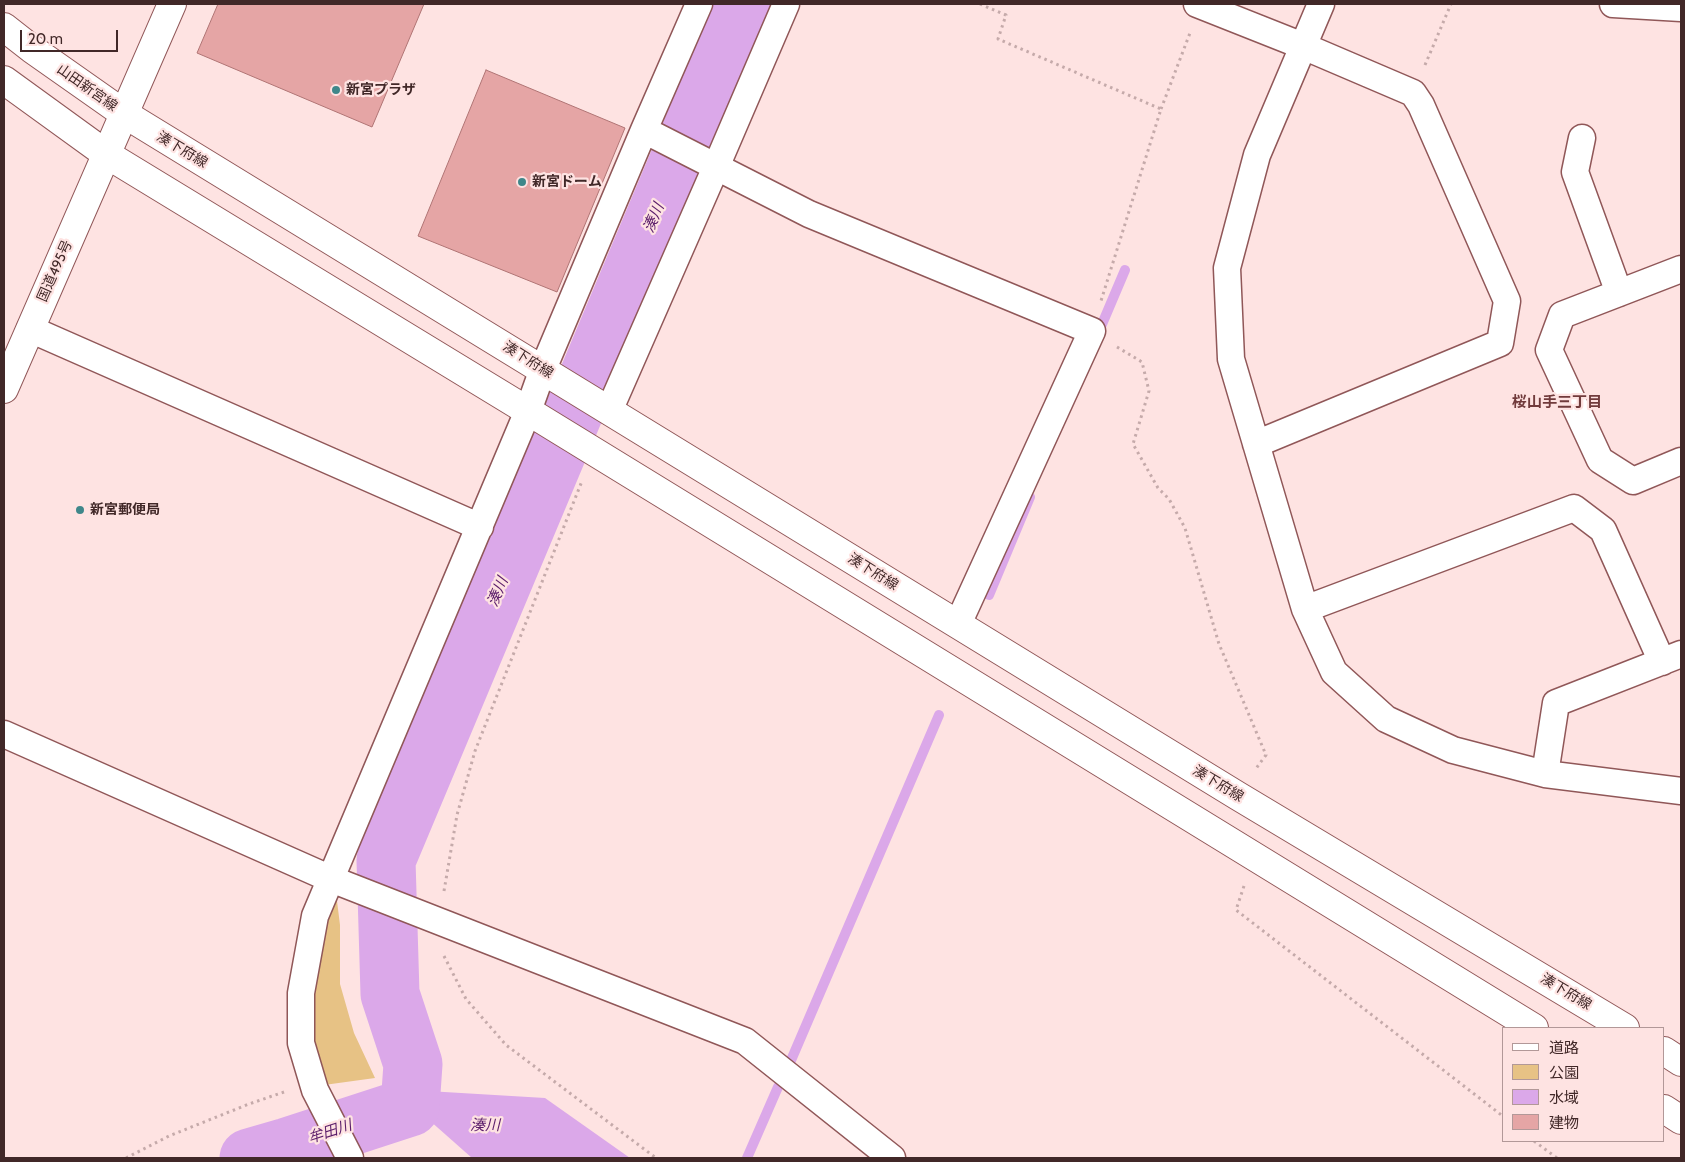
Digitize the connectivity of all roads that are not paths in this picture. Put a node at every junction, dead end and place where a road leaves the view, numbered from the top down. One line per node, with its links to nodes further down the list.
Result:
1 (172, 4): 11 (main road, 国道495号)
2 (699, 4): 12 (street)
3 (786, 4): 15 (street)
4 (1199, 4): 9 (street)
5 (1321, 4): 9 (street)
6 (1613, 4): 7 (street)
7 (1681, 8)
8 (4, 27): 11 (main road, 山田新宮線)
9 (1303, 46): 23 (street); 23 (street)
10 (4, 80): 14 (main road)
11 (123, 113): 14 (main road, 国道495号); 19 (main road, 湊下府線)
12 (644, 130): 15 (street); 19 (street)
13 (1582, 138): 17 (street)
14 (106, 154): 18 (main road, 国道495号); 22 (main road)
15 (716, 167): 21 (street); 27 (street)
16 (1681, 269): 17 (street)
17 (1619, 293): 24 (street)
18 (30, 329): 20 (main road, 国道495号); 25 (street)
19 (542, 369): 21 (main road, 湊下府線); 22 (street)
20 (4, 389)
21 (609, 410): 27 (main road, 湊下府線)
22 (528, 411): 25 (street); 33 (main road)
23 (1256, 444): 26 (street)
24 (1681, 460)
25 (480, 527): 32 (street)
26 (1305, 609): 28 (street); 30 (street)
27 (958, 624): 34 (main road, 湊下府線)
28 (1672, 658): 30 (street)
29 (4, 734): 32 (street)
30 (1545, 774): 31 (street)
31 (1681, 791)
32 (340, 882): 39 (street); 40 (street)
33 (1532, 1027)
34 (1623, 1027)
35 (1665, 1053): 36 (main road)
36 (1681, 1062)
37 (1665, 1110): 38 (main road)
38 (1681, 1120)
39 (350, 1158)
40 (892, 1158)

